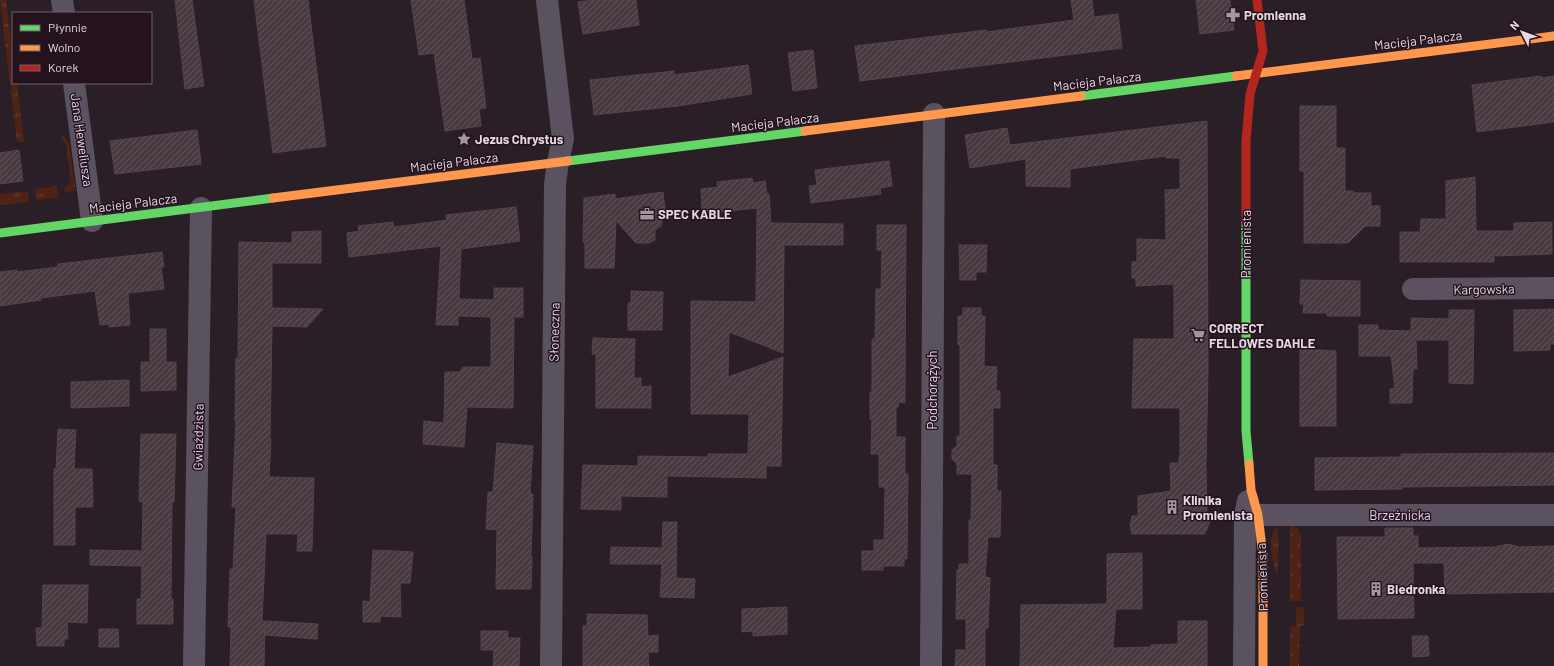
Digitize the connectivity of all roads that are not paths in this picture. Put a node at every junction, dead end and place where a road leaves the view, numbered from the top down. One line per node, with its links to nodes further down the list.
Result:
1 (62, 0): 4 (street)
2 (547, 0): 9 (street, Słoneczna)
3 (1257, 0): 6 (street, Promienista)
4 (64, 12)
5 (1554, 36): 6 (street, Macieja Palacza)
6 (1257, 73): 8 (street, Macieja Palacza); 15 (street, Promienista)
7 (74, 84): 11 (street, Jana Heweliusza)
8 (934, 114): 9 (street, Macieja Palacza); 20 (street, Podchorążych)
9 (558, 162): 10 (street, Macieja Palacza); 19 (street, Słoneczna)
10 (201, 208): 11 (street, Macieja Palacza); 18 (street, Gwiaździsta)
11 (92, 221): 12 (street, Macieja Palacza)
12 (0, 233)
13 (1554, 288): 14 (street, Kargowska)
14 (1413, 290)
15 (1251, 490): 16 (street, Promienista)
16 (1252, 515): 17 (street, Brzeźnicka); 21 (street, Promienista); 22 (street, Promienista)
17 (1554, 515)
18 (194, 666)
19 (551, 666)
20 (931, 666)
21 (1244, 666)
22 (1263, 666)

